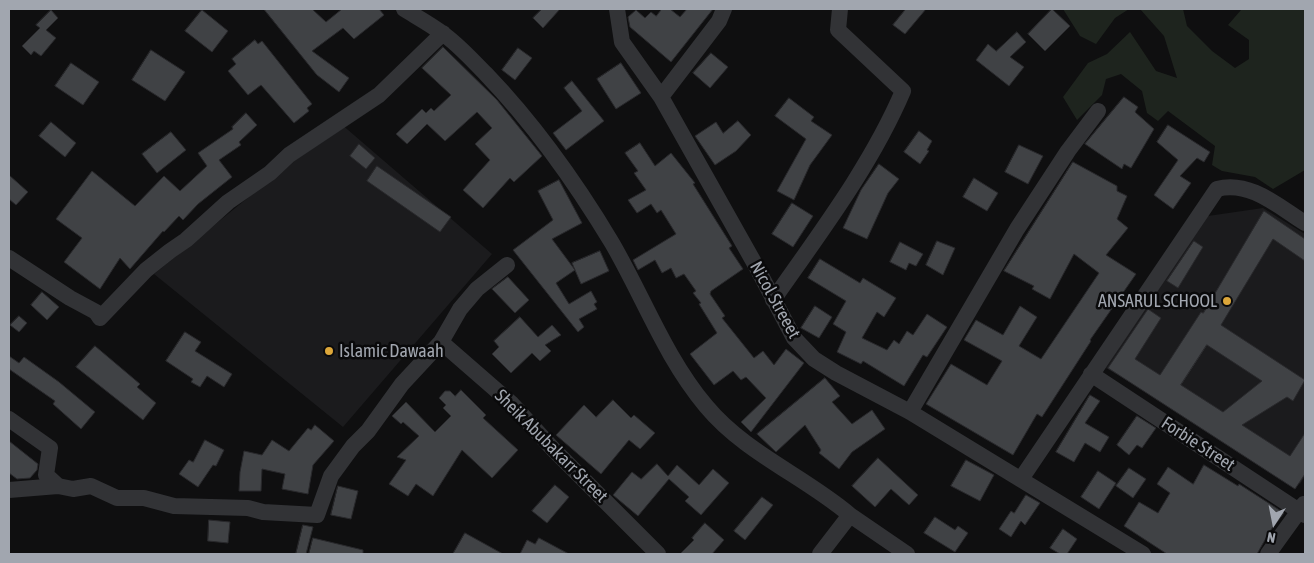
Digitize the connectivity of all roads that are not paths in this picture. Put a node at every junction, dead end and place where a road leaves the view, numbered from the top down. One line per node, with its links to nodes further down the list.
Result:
1 (404, 9): 5 (street)
2 (617, 9): 6 (street, Nicol Streeet)
3 (724, 9): 6 (street)
4 (840, 9): 11 (street)
5 (443, 33): 9 (street); 20 (street)
6 (661, 97): 11 (street, Nicol Streeet)
7 (1098, 110): 14 (street)
8 (1305, 223): 13 (street)
9 (9, 258)
10 (507, 265): 12 (street)
11 (772, 300): 14 (street, Nicol Streeet)
12 (441, 342): 17 (street); 21 (street, Sheik Abubakarr Street)
13 (1091, 374): 16 (street); 19 (street, Forbie Street)
14 (910, 412): 16 (street, Nicol Streeet)
15 (9, 419): 17 (street)
16 (1021, 479): 24 (street, Nicol Streeet)
17 (58, 486): 18 (street)
18 (9, 490)
19 (1303, 509): 25 (street)
20 (850, 515): 22 (street); 23 (street)
21 (658, 554)
22 (820, 554)
23 (907, 554)
24 (1143, 554)
25 (1268, 554)

